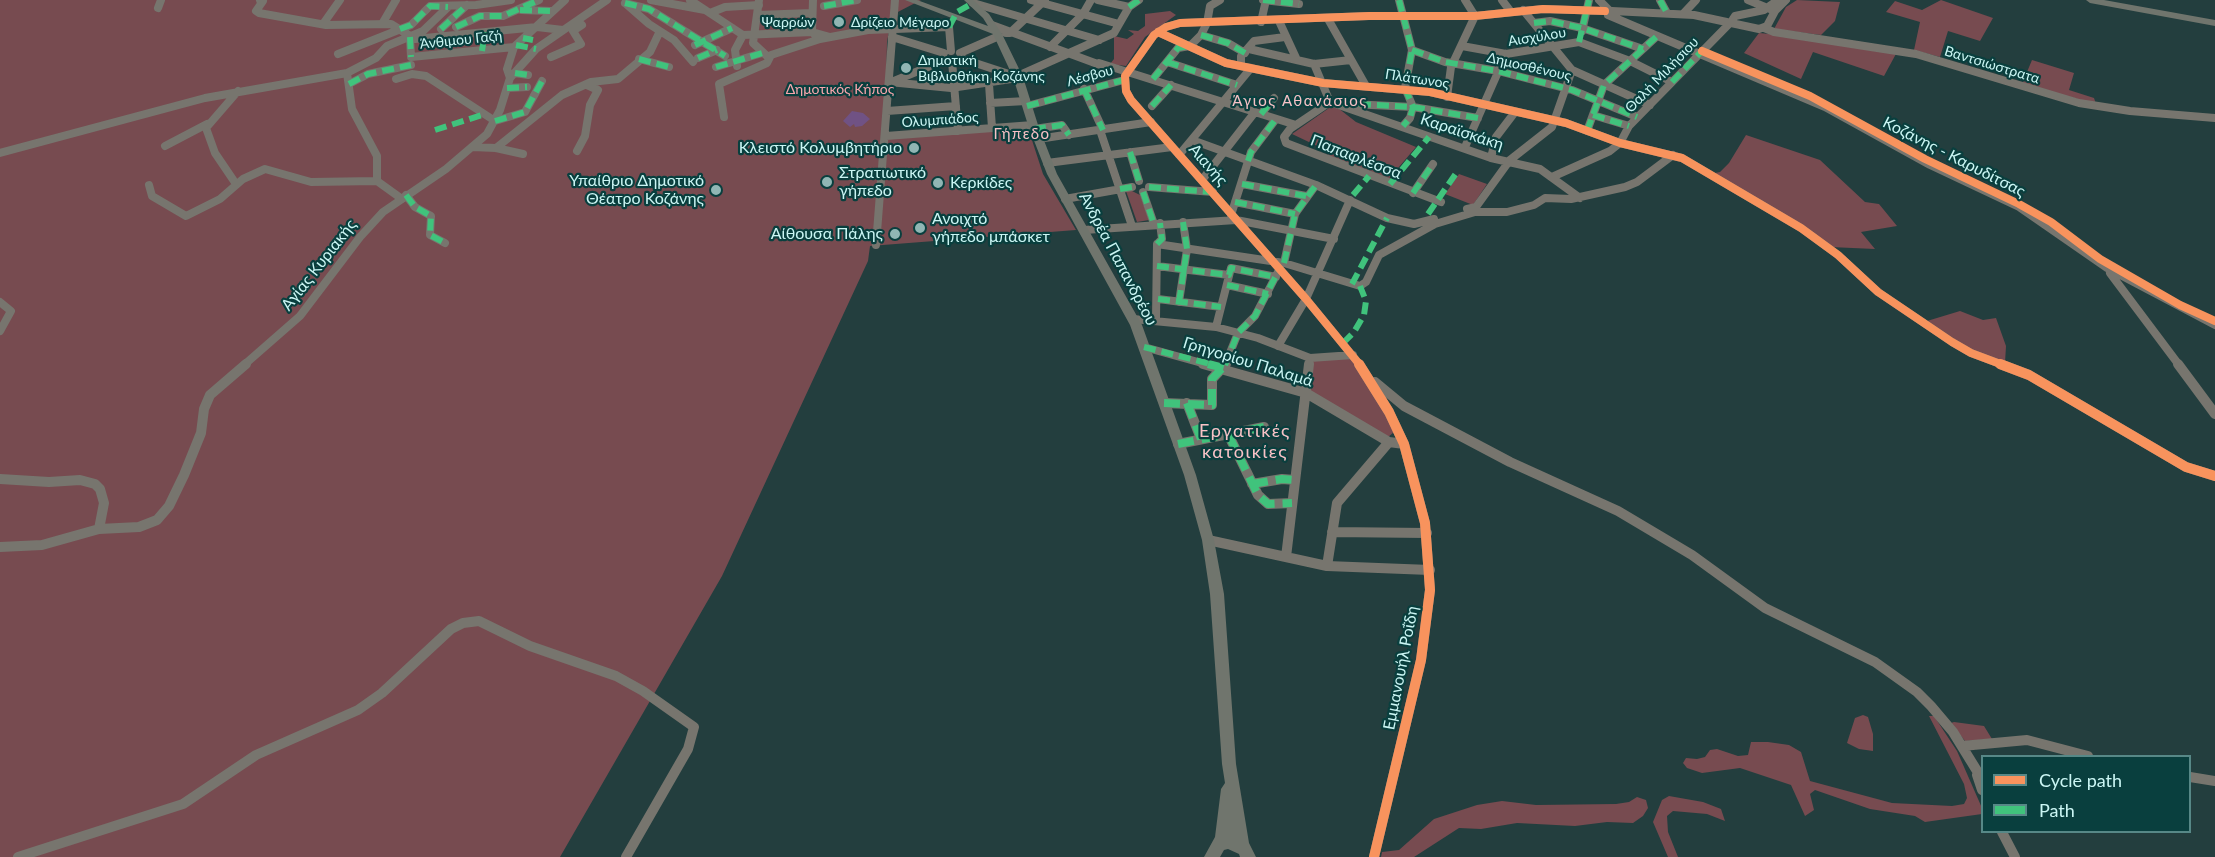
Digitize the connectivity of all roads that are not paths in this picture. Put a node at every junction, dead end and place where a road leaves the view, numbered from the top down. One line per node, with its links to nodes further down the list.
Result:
1 (161, 0): 44 (street)
2 (260, 0): 73 (street)
3 (340, 0): 73 (street)
4 (396, 0): 74 (street)
5 (511, 0): 41 (street)
6 (539, 0): 47 (street)
7 (565, 0): 50 (street)
8 (607, 0): 59 (street, Αγίας Κυριακής)
9 (651, 0): 51 (street)
10 (690, 0): 51 (street)
11 (813, 0): 54 (street)
12 (857, 0): 42 (street)
13 (895, 0): 93 (street)
14 (909, 0): 65 (main road)
15 (1030, 0): 36 (street)
16 (1091, 0): 57 (street)
17 (1098, 0): 43 (street)
18 (1139, 0): 43 (street)
19 (1220, 0): 71 (street)
20 (1265, 0): 37 (street); 69 (street)
21 (1390, 0): 34 (street)
22 (1465, 0): 62 (street)
23 (1502, 0): 53 (street)
24 (1545, 0): 46 (street)
25 (1589, 0): 49 (street)
26 (1599, 0): 55 (street)
27 (1660, 0): 56 (street)
28 (1696, 0): 58 (street)
29 (1748, 0): 45 (street)
30 (1778, 0): 45 (street)
31 (1786, 0): 52 (street)
32 (2091, 0): 70 (main road)
33 (624, 1): 88 (street); 106 (street)
34 (1399, 1): 61 (street)
35 (970, 2): 63 (street); 85 (main road, Ανδρέα Παπανδρέου)
36 (1044, 2): 57 (street); 63 (street)
37 (1299, 2): 66 (street)
38 (447, 3): 41 (street); 76 (street); 77 (street)
39 (725, 3): 40 (street); 51 (street)
40 (759, 3): 60 (street)
41 (467, 5): 84 (street)
42 (824, 6)
43 (1129, 7): 75 (street)
44 (158, 8)
45 (1767, 8): 52 (street); 68 (street)
46 (1543, 9): 48 (street); 49 (street)
47 (520, 10): 50 (street); 78 (street)
48 (1523, 10): 53 (street); 72 (street)
49 (1587, 10): 55 (street); 81 (street)
50 (551, 11): 79 (street)
51 (708, 11): 80 (street)
52 (1775, 11): 82 (street)
53 (1511, 12): 62 (street)
54 (813, 13): 60 (street); 90 (street)
55 (1610, 13): 56 (street, Βαντσιώστρατα); 101 (street, Κοζάνης - Καρυδίτσας)
56 (1667, 13): 58 (street, Βαντσιώστρατα)
57 (1083, 14): 75 (street); 87 (street)
58 (1683, 14): 68 (street, Βαντσιώστρατα)
59 (588, 15): 86 (street, Αγίας Κυριακής); 130 (street)
60 (757, 15): 95 (street)
61 (1404, 16): 62 (street); 64 (street); 119 (street)
62 (1475, 16): 112 (street)
63 (1026, 17): 87 (street); 94 (street)
64 (1328, 18): 66 (street); 133 (street)
65 (965, 19): 85 (main road); 85 (main road)
66 (1302, 20): 67 (street)
67 (1279, 21): 69 (street); 100 (street)
68 (1731, 21): 82 (street, Βαντσιώστρατα); 123 (street, Θαλή Μιλήσιου)
69 (1261, 22): 71 (street)
70 (2215, 22)
71 (1207, 23): 91 (street); 97 (street)
72 (1534, 23): 81 (street); 113 (street)
73 (322, 24): 74 (street)
74 (382, 24): 83 (street)
75 (1119, 24): 105 (street)
76 (411, 25): 77 (street); 83 (street)
77 (427, 27): 98 (street)
78 (456, 27)
79 (537, 27): 86 (street); 89 (street); 102 (street)
80 (732, 28): 96 (street); 106 (street)
81 (1582, 28): 107 (street); 116 (street)
82 (1764, 28): 198 (street, Βαντσιώστρατα)
83 (400, 29): 98 (street); 114 (street)
84 (441, 29)
85 (994, 29): 94 (street); 94 (street); 128 (street); 154 (main road, Ανδρέα Παπανδρέου)
86 (563, 30): 115 (street, Αγίας Κυριακής)
87 (1067, 30): 105 (street); 110 (street)
88 (660, 31): 117 (street); 131 (street)
89 (485, 32): 98 (street); 120 (street)
90 (812, 32): 92 (street, Ψαρρών); 99 (street, Ψαρρών); 103 (street)
91 (1158, 32): 111 (street, Πλάτωνος); 153 (street)
92 (789, 33): 95 (street, Ψαρρών); 118 (street)
93 (892, 33): 99 (street, Ψαρρών); 128 (street); 128 (street, Ψαρρών); 159 (street)
94 (1010, 33): 110 (street)
95 (754, 34): 96 (street, Ψαρρών); 126 (street)
96 (743, 35): 137 (street)
97 (1201, 35): 111 (street); 121 (street)
98 (410, 37): 134 (street); 135 (street)
99 (833, 37): 103 (street, Ψαρρών)
100 (1286, 37): 121 (street); 132 (street)
101 (1656, 37): 116 (street); 123 (street, Κοζάνης - Καρυδίτσας)
102 (523, 38): 104 (street); 109 (street)
103 (820, 39): 118 (street, Ψαρρών)
104 (533, 40)
105 (1099, 40): 122 (street)
106 (703, 41): 108 (street); 117 (street)
107 (1579, 42): 113 (street, Αισχύλου); 136 (street)
108 (695, 45)
109 (515, 46): 115 (street, Άνθιμου Γαζή); 120 (street, Άνθιμου Γαζή); 151 (street)
110 (1050, 46): 122 (street)
111 (1190, 46): 129 (street, Πλάτωνος); 138 (street)
112 (1462, 46): 125 (street, Αισχύλου); 140 (street)
113 (1554, 46): 125 (street, Αισχύλου); 146 (street)
114 (354, 47): 124 (street); 134 (street)
115 (536, 49): 151 (street, Αγίας Κυριακής)
116 (1643, 49): 136 (street)
117 (717, 50): 127 (street)
118 (785, 50): 126 (street, Ψαρρών)
119 (1412, 50): 140 (street, Δημοσθένους); 173 (street)
120 (482, 51): 135 (street, Άνθιμου Γαζή)
121 (1246, 51): 132 (street); 142 (street)
122 (1070, 53): 153 (street); 154 (street)
123 (1700, 53): 160 (street, Θαλή Μιλήσιου); 270 (street, Κοζάνης - Καρυδίτσας)
124 (338, 54)
125 (1506, 54): 147 (street)
126 (765, 55): 137 (street); 150 (street)
127 (725, 56)
128 (952, 56): 154 (street); 159 (street); 172 (street)
129 (1211, 56): 139 (street, Πλάτωνος); 148 (street)
130 (551, 57)
131 (639, 59): 143 (street); 167 (street)
132 (1297, 60): 141 (street)
133 (1352, 60): 141 (street); 168 (street)
134 (369, 61): 149 (street)
135 (411, 61): 162 (street, Άνθιμου Γαζή)
136 (1630, 61): 160 (street); 166 (street)
137 (735, 62): 144 (street); 150 (street)
138 (1167, 62): 148 (street); 157 (street)
139 (1226, 63): 142 (street, Πλάτωνος); 155 (street)
140 (1453, 63): 147 (street, Δημοσθένους); 177 (street)
141 (1314, 64): 161 (street)
142 (1241, 66): 145 (street, Πλάτωνος)
143 (669, 67)
144 (716, 68)
145 (1251, 68): 161 (street, Πλάτωνος); 165 (street)
146 (1572, 70): 166 (street); 174 (street)
147 (1498, 71): 174 (street, Δημοσθένους); 184 (street)
148 (1196, 72): 155 (street)
149 (347, 73): 162 (street); 176 (street)
150 (739, 73): 195 (street)
151 (512, 75): 152 (street); 171 (street, Αγίας Κυριακής)
152 (528, 75)
153 (1127, 75): 157 (street); 175 (street, Λέσβου); 202 (street, Αιανής)
154 (1018, 77): 163 (street); 183 (main road, Ανδρέα Παπανδρέου)
155 (1214, 78): 165 (street)
156 (396, 79): 201 (street)
157 (1153, 79): 164 (street)
158 (542, 81): 201 (street)
159 (889, 82): 170 (street); 191 (street)
160 (1671, 82): 185 (street, Θαλή Μιλήσιου)
161 (1323, 83): 168 (street, Πλάτωνος); 181 (street)
162 (349, 84): 235 (street)
163 (989, 84): 172 (street); 182 (street)
164 (1171, 85): 180 (street); 187 (street)
165 (1237, 85): 180 (street)
166 (1604, 85): 179 (street); 185 (street)
167 (582, 86): 217 (street); 220 (street)
168 (1366, 86): 173 (street, Πλάτωνος)
169 (527, 87): 171 (street)
170 (919, 87): 172 (street); 190 (street)
171 (507, 88): 201 (street, Αγίας Κυριακής)
172 (955, 88): 186 (street)
173 (1405, 88): 177 (street, Πλάτωνος); 188 (street)
174 (1565, 88): 179 (street, Δημοσθένους); 200 (street)
175 (1084, 89): 183 (street, Λέσβου); 208 (street)
176 (238, 91): 203 (street); 222 (street)
177 (1447, 97): 184 (street, Πλάτωνος)
178 (1274, 98): 193 (street)
179 (1598, 100): 194 (street); 196 (street, Δημοσθένους)
180 (1224, 102): 193 (street); 213 (street)
181 (1330, 102): 189 (street, Καραϊσκάκη); 204 (street)
182 (990, 103): 183 (street, Λέσβου); 207 (street)
183 (1026, 103): 211 (main road, Ανδρέα Παπανδρέου)
184 (1483, 105): 192 (street, Πλάτωνος); 197 (street)
185 (1650, 105): 196 (street, Θαλή Μιλήσιου)
186 (956, 106): 190 (street); 210 (street)
187 (1152, 106)
188 (1413, 106): 189 (street); 197 (street); 205 (street)
189 (1360, 107): 205 (street, Καραϊσκάκη)
190 (920, 108): 191 (street)
191 (887, 111): 212 (street)
192 (1515, 112): 200 (street, Πλάτωνος); 228 (street)
193 (1258, 113): 199 (street); 221 (street)
194 (1593, 115): 206 (street); 209 (street)
195 (724, 117)
196 (1637, 117): 206 (street, Θαλή Μιλήσιου)
197 (1478, 118): 219 (street)
198 (2215, 118)
199 (1276, 119): 204 (street); 229 (street)
200 (1556, 120): 209 (street, Πλάτωνος); 230 (street)
201 (495, 121): 216 (street, Αγίας Κυριακής)
202 (1150, 122): 208 (street, Ολυμπιάδος); 218 (street, Αιανής)
203 (207, 124): 215 (street); 237 (street)
204 (1296, 125): 245 (street, Παπαφλέσσα)
205 (1403, 126): 219 (street, Καραϊσκάκη)
206 (1629, 126): 214 (street, Θαλή Μιλήσιου)
207 (992, 128): 210 (street, Ολυμπιάδος); 211 (street, Ολυμπιάδος)
208 (1101, 130): 211 (street, Ολυμπιάδος); 225 (street)
209 (1587, 130): 214 (street, Πλάτωνος)
210 (958, 131): 212 (street, Ολυμπιάδος)
211 (1035, 131): 231 (main road, Ανδρέα Παπανδρέου)
212 (886, 136): 265 (street)
213 (1192, 140): 221 (street); 226 (street)
214 (1620, 143): 227 (street, Πλάτωνος); 233 (street)
215 (165, 146)
216 (472, 147): 217 (street); 247 (street, Αγίας Κυριακής)
217 (496, 147): 224 (street)
218 (1172, 147): 223 (street); 226 (street, Αιανής)
219 (1465, 147): 228 (street, Καραϊσκάκη)
220 (577, 151)
221 (1224, 152): 229 (street); 234 (street)
222 (0, 153)
223 (1130, 153): 225 (street); 236 (street)
224 (524, 154)
225 (1108, 155): 231 (street); 242 (street)
226 (1179, 155): 234 (street, Αιανής)
227 (1673, 155): 249 (street); 303 (street, Πλάτωνος)
228 (1491, 158): 230 (street, Καραϊσκάκη)
229 (1248, 160): 238 (street); 239 (street)
230 (1510, 160): 233 (street, Καραϊσκάκη); 253 (street)
231 (1047, 163): 248 (main road, Ανδρέα Παπανδρέου)
232 (1433, 164): 245 (street)
233 (1552, 177): 249 (street, Καραϊσκάκη)
234 (1202, 180): 244 (street, Αιανής)
235 (377, 181): 237 (street); 247 (street)
236 (1139, 181): 240 (street); 243 (street)
237 (236, 183): 241 (street)
238 (1242, 184): 246 (street); 251 (street)
239 (1316, 185): 246 (street); 250 (street)
240 (1132, 187): 242 (street); 243 (street)
241 (147, 189)
242 (1120, 189): 248 (street); 259 (street)
243 (1146, 189): 244 (street); 258 (street)
244 (1213, 192): 256 (street, Αιανής)
245 (1413, 193): 252 (street, Παπαφλέσσα)
246 (1306, 196): 255 (street)
247 (404, 197): 263 (street); 308 (street, Αγίας Κυριακής)
248 (1065, 198): 261 (main road, Ανδρέα Παπανδρέου)
249 (1580, 198): 254 (street)
250 (1350, 200): 253 (street); 262 (street)
251 (1235, 202): 255 (street); 256 (street)
252 (1441, 202)
253 (1476, 207): 254 (street)
254 (1485, 212): 272 (street)
255 (1295, 214): 260 (street)
256 (1233, 217): 257 (street); 260 (street); 267 (street, Αιανής)
257 (1183, 222): 258 (street); 266 (street)
258 (1157, 224): 259 (street); 264 (street)
259 (1132, 226): 261 (street)
260 (1290, 229): 262 (street); 271 (street)
261 (1084, 230): 281 (main road, Ανδρέα Παπανδρέου)
262 (1334, 239): 272 (street)
263 (445, 243)
264 (1158, 244): 266 (street); 268 (street)
265 (876, 245)
266 (1187, 249): 267 (street); 269 (street)
267 (1272, 262): 271 (street, Αιανής)
268 (1157, 266): 269 (street); 276 (street)
269 (1184, 268): 273 (street); 279 (street)
270 (2107, 268): 283 (street, Κοζάνης - Καρυδίτσας); 296 (street)
271 (1280, 270): 272 (street); 273 (street); 275 (street); 277 (street, Αιανής)
272 (1318, 274): 277 (street)
273 (1229, 275): 274 (street)
274 (1227, 285): 275 (street); 280 (street)
275 (1268, 294): 286 (street)
276 (1158, 299): 279 (street); 282 (street)
277 (1306, 299): 287 (street); 289 (street, Εμμανουήλ Ροΐδη)
278 (0, 302): 285 (street)
279 (1179, 302): 280 (street)
280 (1221, 307): 284 (street)
281 (1133, 319): 282 (street); 288 (main road, Ανδρέα Παπανδρέου)
282 (1156, 319): 284 (street)
283 (2215, 325)
284 (1216, 327): 286 (street)
285 (0, 331)
286 (1238, 333): 287 (street); 291 (street)
287 (1278, 346): 290 (street)
288 (1144, 347): 291 (street, Γρηγορίου Παλαμά); 294 (main road, Ανδρέα Παπανδρέου)
289 (1353, 355): 290 (street); 292 (street, Εμμανουήλ Ροΐδη)
290 (1310, 358): 293 (street)
291 (1224, 368): 293 (street, Γρηγορίου Παλαμά); 295 (street)
292 (1367, 375): 302 (street, Εμμανουήλ Ροΐδη); 316 (street)
293 (1306, 393): 300 (street, Γρηγορίου Παλαμά); 305 (street)
294 (1164, 403): 295 (street); 301 (main road, Ανδρέα Παπανδρέου)
295 (1187, 404): 299 (street)
296 (2215, 414)
297 (1264, 428): 298 (street)
298 (1228, 434): 299 (street); 306 (street)
299 (1201, 440): 301 (street)
300 (1389, 442): 302 (street, Γρηγορίου Παλαμά); 309 (street)
301 (1178, 444): 311 (main road, Ανδρέα Παπανδρέου)
302 (1404, 444): 310 (street, Εμμανουήλ Ροΐδη)
303 (2215, 476)
304 (0, 479): 308 (street)
305 (1295, 480): 306 (street); 307 (street)
306 (1252, 484): 307 (street)
307 (1292, 503): 313 (street)
308 (99, 529): 312 (street, Αγίας Κυριακής)
309 (1332, 532): 310 (street); 314 (street)
310 (1426, 533): 315 (street, Εμμανουήλ Ροΐδη)
311 (1208, 540): 313 (street); 318 (main road, Ανδρέα Παπανδρέου)
312 (0, 547)
313 (1286, 556): 314 (street)
314 (1327, 566): 315 (street)
315 (1431, 570): 328 (street, Εμμανουήλ Ροΐδη)
316 (1962, 746): 317 (street); 319 (street)
317 (2084, 755)
318 (1229, 764): 324 (main road, Ανδρέα Παπανδρέου); 325 (main road, Ανδρέα Παπανδρέου)
319 (1980, 776)
320 (2191, 777): 321 (street)
321 (2215, 781)
322 (2003, 833): 329 (street)
323 (2009, 833): 329 (street)
324 (1245, 852): 325 (main road)
325 (1212, 853)
326 (18, 857): 327 (street)
327 (626, 857)
328 (1374, 857)
329 (2016, 857)

